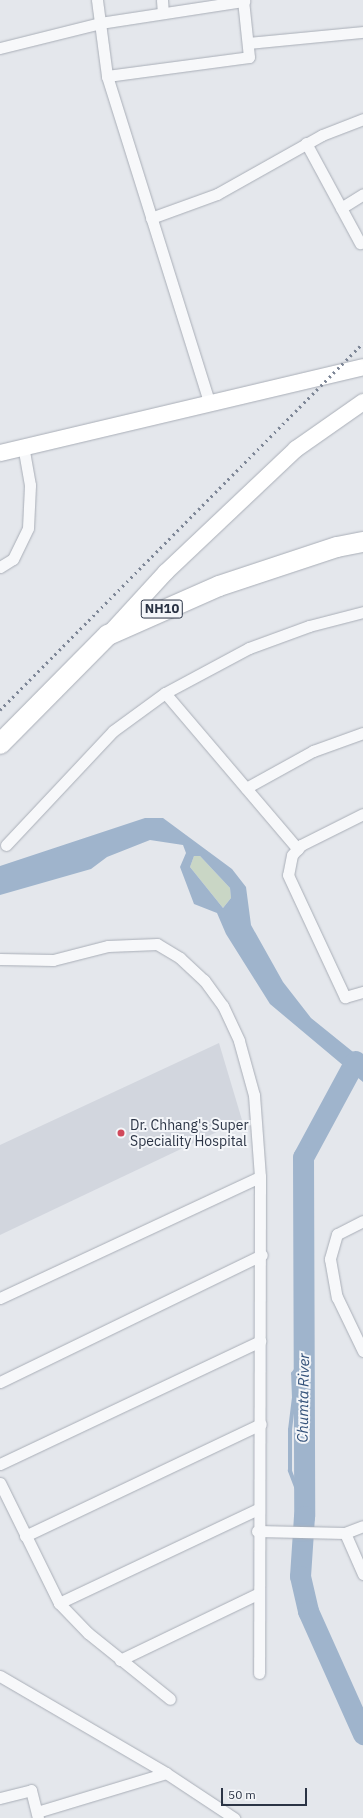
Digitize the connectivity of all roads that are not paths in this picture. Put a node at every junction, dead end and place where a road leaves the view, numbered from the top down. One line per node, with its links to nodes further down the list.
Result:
1 (97, 0): 5 (street)
2 (162, 0): 4 (street)
3 (244, 0): 4 (street); 7 (street)
4 (163, 13): 5 (street)
5 (100, 23): 8 (street); 9 (street)
6 (363, 32): 7 (street)
7 (248, 43): 9 (street)
8 (0, 48)
9 (107, 76): 14 (street)
10 (363, 120): 11 (street)
11 (306, 144): 13 (street); 14 (street)
12 (363, 194): 13 (street)
13 (341, 208): 15 (street)
14 (151, 218): 18 (street)
15 (360, 242)
16 (363, 367): 18 (street)
17 (363, 402): 24 (street)
18 (210, 404): 19 (street)
19 (23, 447): 20 (street); 22 (street)
20 (0, 453)
21 (363, 542): 24 (highway, NH10)
22 (0, 567)
23 (363, 612): 25 (street)
24 (108, 635): 27 (highway, NH10)
25 (165, 693): 28 (street); 30 (street)
26 (363, 733): 28 (street)
27 (0, 744)
28 (246, 788): 31 (street)
29 (363, 814): 31 (street)
30 (6, 845)
31 (298, 849): 33 (street)
32 (0, 959): 34 (street)
33 (363, 992)
34 (260, 1177): 36 (street); 37 (street)
35 (363, 1221): 39 (street)
36 (262, 1255): 38 (street); 40 (street)
37 (0, 1298)
38 (260, 1341): 41 (street); 42 (street)
39 (363, 1351)
40 (0, 1382)
41 (261, 1424): 44 (street); 48 (street)
42 (0, 1464)
43 (0, 1483): 48 (street)
44 (258, 1509): 46 (street); 51 (street)
45 (363, 1526): 47 (street)
46 (257, 1531): 47 (street); 50 (street)
47 (345, 1533): 49 (street)
48 (25, 1536): 51 (street)
49 (363, 1574)
50 (259, 1594): 52 (street); 53 (street)
51 (59, 1603): 52 (street)
52 (120, 1660): 55 (street)
53 (259, 1673)
54 (0, 1676): 56 (street)
55 (170, 1699)
56 (166, 1773): 58 (street); 59 (street)
57 (0, 1798): 58 (street)
58 (38, 1815)
59 (234, 1818)

